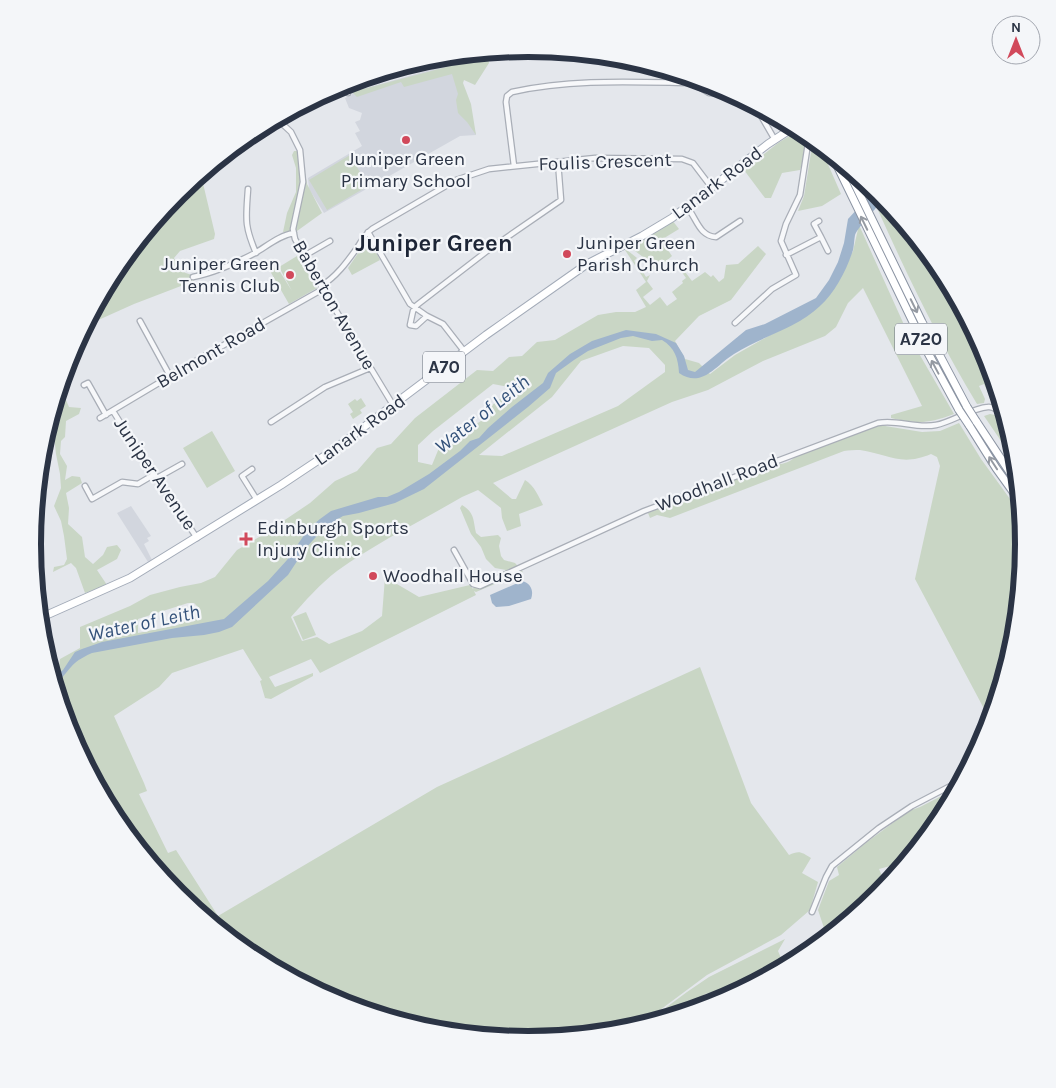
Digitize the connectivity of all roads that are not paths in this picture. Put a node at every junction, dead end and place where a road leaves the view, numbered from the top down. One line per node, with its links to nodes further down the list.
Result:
1 (681, 82): 8 (street)
2 (762, 117): 5 (street)
3 (282, 124): 19 (street, Baberton Avenue)
4 (787, 132): 5 (main road, Lanark Road / A70)
5 (775, 140): 11 (main road, Lanark Road / A70)
6 (808, 146): 24 (street)
7 (558, 162): 8 (street, Foulis Crescent); 11 (street, Foulis Crescent); 28 (street)
8 (514, 166): 18 (street, Foulis Crescent)
9 (839, 170): 47 (main road, A720, one-way to 9, bridge)
10 (854, 183): 44 (main road, A720, one-way to 44, bridge)
11 (712, 188): 13 (main road, Lanark Road / A70)
12 (248, 189): 23 (street)
13 (687, 207): 17 (street); 32 (main road, Lanark Road / A70)
14 (740, 221): 17 (street)
15 (819, 221): 20 (street)
16 (722, 226): 17 (street)
17 (726, 231)
18 (368, 232): 27 (street, Belmont Road); 28 (street)
19 (294, 233): 23 (street); 25 (street, Baberton Avenue)
20 (821, 237): 22 (street); 24 (street)
21 (330, 241): 25 (street)
22 (828, 251)
23 (256, 252): 26 (street)
24 (786, 255): 31 (street)
25 (304, 256): 27 (street, Baberton Avenue)
26 (193, 278)
27 (322, 287): 33 (street, Baberton Avenue); 34 (street, Belmont Road)
28 (414, 308): 29 (street); 29 (street)
29 (427, 316): 32 (street)
30 (140, 321): 34 (street)
31 (735, 323)
32 (464, 351): 36 (main road, Lanark Road / A70)
33 (370, 368): 36 (street, Baberton Avenue); 41 (street)
34 (170, 376): 38 (street, Belmont Road)
35 (84, 385): 39 (street)
36 (393, 405): 48 (main road, Lanark Road / A70)
37 (995, 409): 50 (street, Woodhall Road)
38 (113, 411): 39 (street, Belmont Road); 45 (street, Juniper Avenue)
39 (106, 415): 40 (street, Belmont Road)
40 (100, 418)
41 (271, 422)
42 (182, 464): 45 (street)
43 (252, 469): 48 (street)
44 (1009, 470)
45 (156, 476): 46 (street); 49 (street, Juniper Avenue)
46 (85, 486)
47 (1012, 490)
48 (257, 500): 49 (main road, Lanark Road / A70)
49 (197, 538): 51 (main road, Lanark Road / A70)
50 (454, 550)
51 (46, 615)
52 (951, 786): 53 (street)
53 (812, 912)

